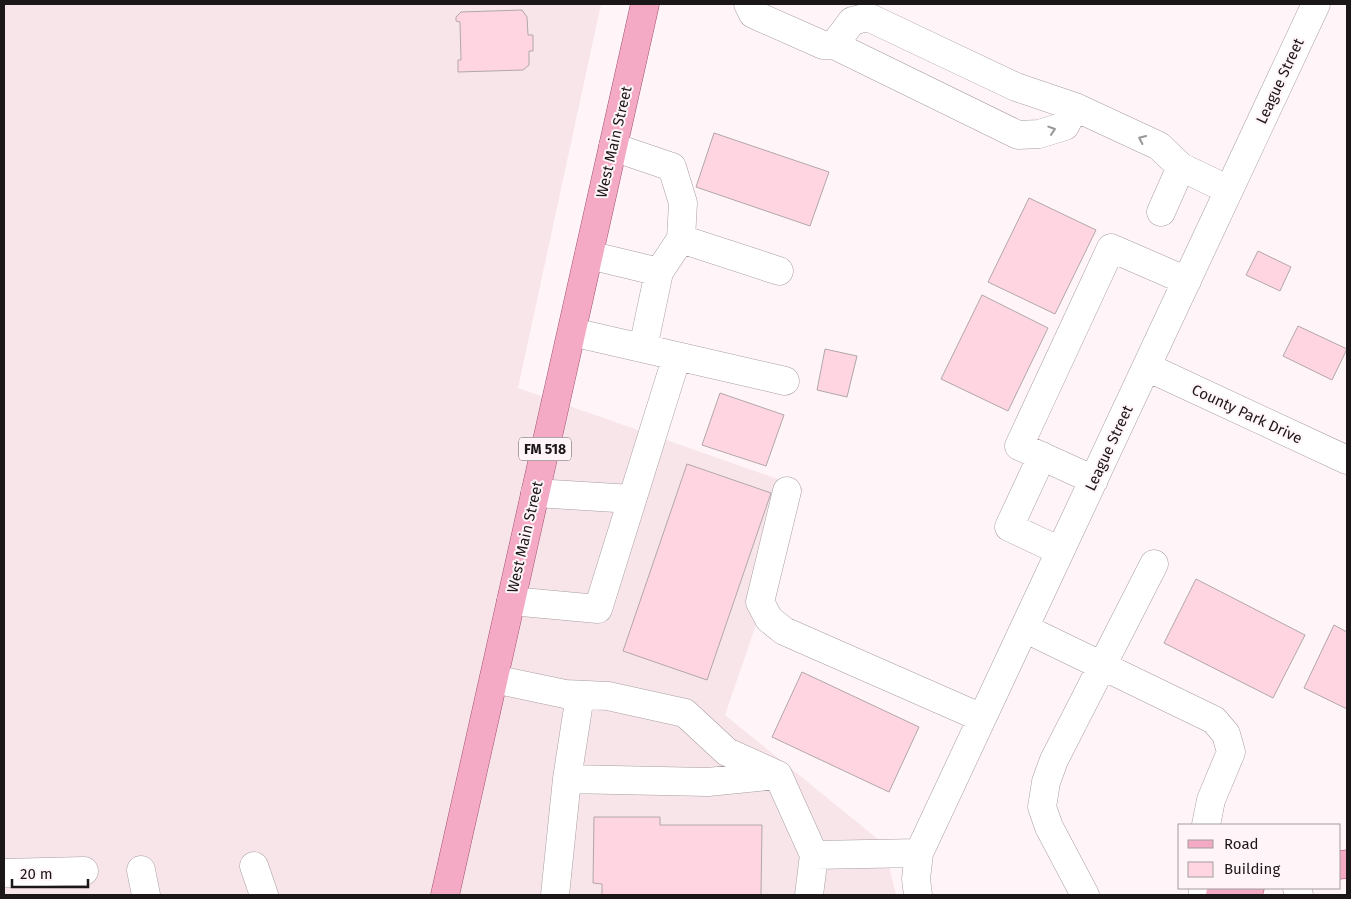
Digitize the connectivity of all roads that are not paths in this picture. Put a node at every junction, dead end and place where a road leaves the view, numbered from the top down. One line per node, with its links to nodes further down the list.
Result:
1 (645, 4): 6 (main road, West Main Street / FM 518)
2 (748, 4): 4 (street)
3 (1316, 4): 8 (street, League Street)
4 (834, 45): 5 (street); 5 (street, one-way to 5)
5 (1075, 107): 7 (street, one-way to 5)
6 (613, 147): 10 (street); 11 (main road, West Main Street / FM 518)
7 (1181, 167): 8 (street); 9 (street)
8 (1229, 190): 14 (street, League Street)
9 (1161, 212)
10 (681, 239): 12 (street); 13 (street)
11 (588, 255): 13 (street); 15 (main road, West Main Street / FM 518)
12 (779, 271)
13 (659, 272): 16 (street)
14 (1187, 281): 18 (street, League Street); 20 (street)
15 (572, 332): 16 (street); 24 (main road, West Main Street / FM 518)
16 (643, 348): 17 (street)
17 (677, 356): 19 (street); 25 (street)
18 (1147, 367): 21 (street, County Park Drive); 22 (street, League Street)
19 (785, 382)
20 (1042, 456): 22 (street); 26 (street)
21 (1347, 460)
22 (1094, 480): 26 (street, League Street)
23 (787, 491): 33 (street)
24 (536, 493): 25 (street); 28 (main road, West Main Street / FM 518)
25 (632, 500): 28 (street)
26 (1060, 551): 29 (street, League Street)
27 (1154, 564): 30 (street)
28 (511, 601): 31 (main road, West Main Street / FM 518)
29 (1024, 628): 30 (street); 33 (street, League Street)
30 (1102, 666): 36 (street); 48 (street)
31 (494, 679): 32 (street); 44 (main road, West Main Street / FM 518)
32 (580, 695): 34 (street); 35 (street)
33 (982, 718): 37 (street, League Street)
34 (778, 775): 35 (street); 38 (street)
35 (567, 779): 45 (street)
36 (1206, 824)
37 (919, 853): 38 (street); 47 (street, League Street)
38 (814, 855): 46 (street)
39 (254, 866): 43 (street)
40 (84, 871): 41 (street)
41 (4, 873)
42 (1246, 889): 49 (main road)
43 (264, 895)
44 (445, 895)
45 (556, 895)
46 (809, 895)
47 (918, 895)
48 (1085, 895)
49 (1220, 895)

